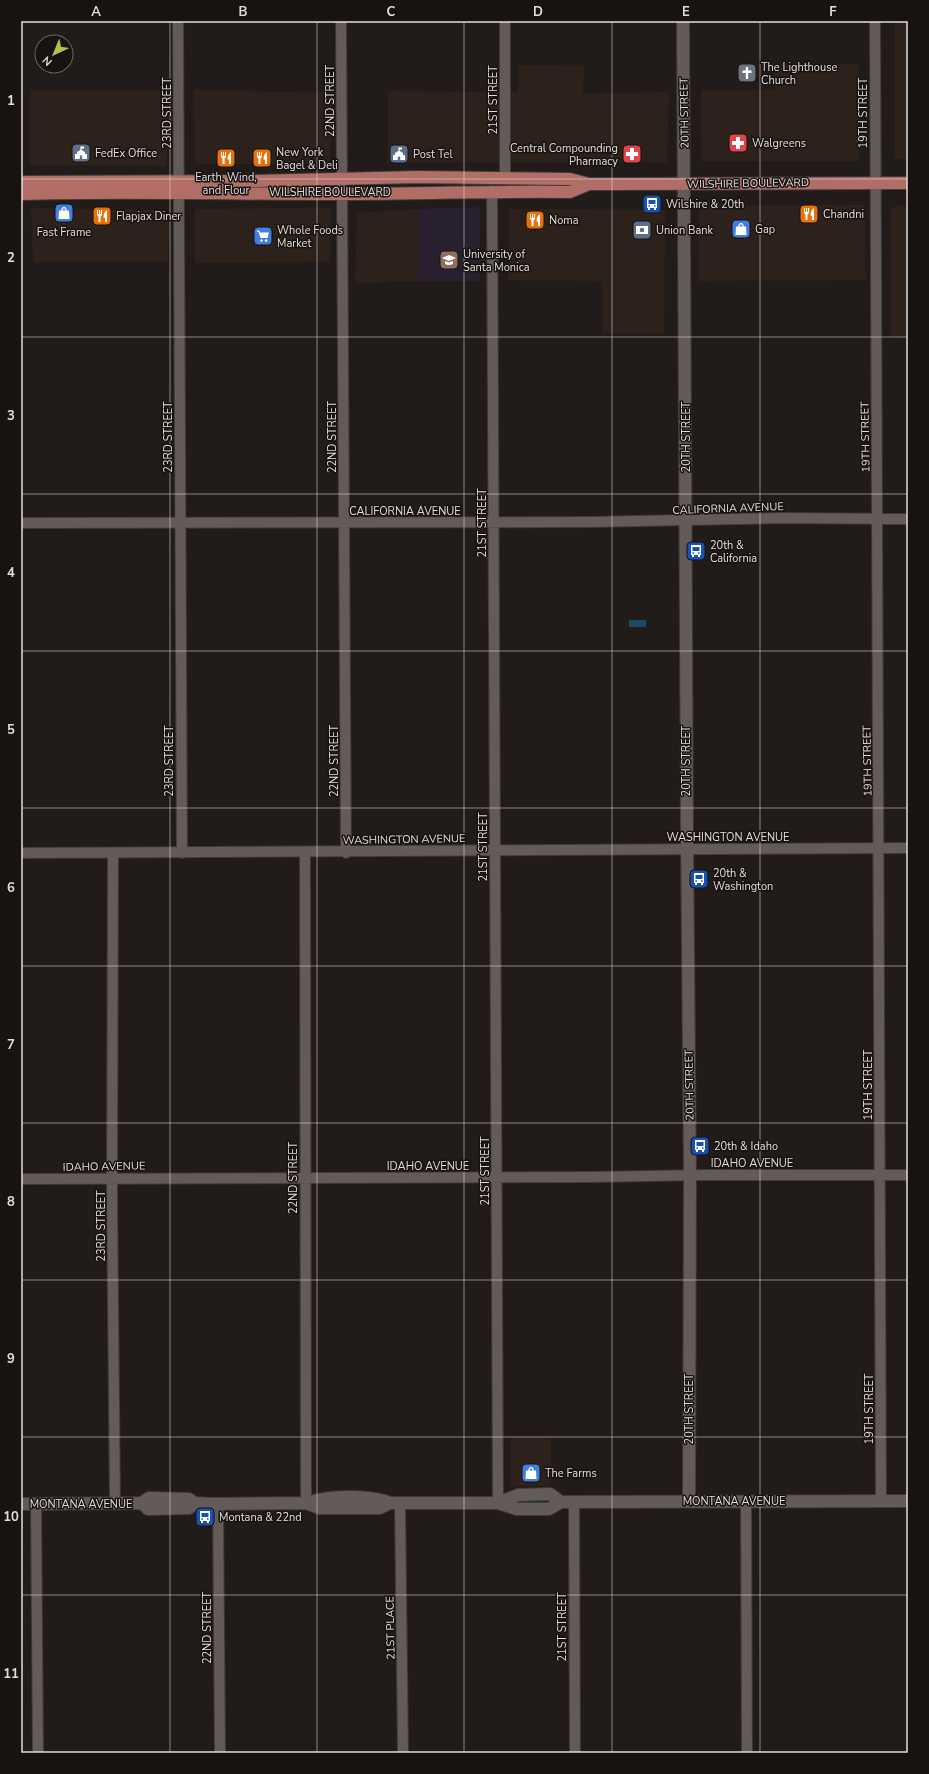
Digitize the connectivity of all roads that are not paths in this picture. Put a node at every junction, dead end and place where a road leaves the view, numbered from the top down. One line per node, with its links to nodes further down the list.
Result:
1 (178, 21): 14 (street, 23RD STREET)
2 (341, 21): 8 (street, 22ND STREET)
3 (505, 21): 6 (street, 21ST STREET)
4 (683, 21): 13 (street, 20TH STREET)
5 (875, 21): 10 (street, 19TH STREET)
6 (505, 178): 7 (main road, WILSHIRE BOULEVARD); 8 (main road, WILSHIRE BOULEVARD)
7 (518, 179): 12 (main road, WILSHIRE BOULEVARD); 15 (main road)
8 (342, 180): 14 (main road, WILSHIRE BOULEVARD); 17 (street, 22ND STREET)
9 (21, 182): 14 (main road, WILSHIRE BOULEVARD)
10 (876, 183): 11 (main road, WILSHIRE BOULEVARD); 13 (main road, WILSHIRE BOULEVARD); 18 (street, 19TH STREET)
11 (908, 183)
12 (589, 184): 13 (main road, WILSHIRE BOULEVARD); 15 (main road, WILSHIRE BOULEVARD)
13 (684, 184): 22 (street, 20TH STREET)
14 (179, 187): 16 (main road, WILSHIRE BOULEVARD); 17 (main road, WILSHIRE BOULEVARD); 20 (street, 23RD STREET)
15 (492, 191): 17 (main road, WILSHIRE BOULEVARD); 21 (street, 21ST STREET)
16 (21, 194)
17 (342, 194): 24 (street, 22ND STREET)
18 (878, 519): 19 (street, CALIFORNIA AVENUE); 22 (street, CALIFORNIA AVENUE); 25 (street, 19TH STREET)
19 (908, 519)
20 (180, 522): 23 (street, CALIFORNIA AVENUE); 24 (street, CALIFORNIA AVENUE); 29 (street, 23RD STREET)
21 (494, 522): 22 (street, CALIFORNIA AVENUE); 24 (street, CALIFORNIA AVENUE); 27 (street, 21ST STREET)
22 (686, 522): 28 (street, 20TH STREET)
23 (21, 523)
24 (344, 523): 30 (street, 22ND STREET)
25 (880, 848): 26 (street, WASHINGTON AVENUE); 28 (street, WASHINGTON AVENUE); 36 (street, 19TH STREET)
26 (908, 848)
27 (495, 850): 28 (street, WASHINGTON AVENUE); 30 (street, WASHINGTON AVENUE); 37 (street, 21ST STREET)
28 (687, 850): 34 (street, 20TH STREET)
29 (182, 852): 31 (street, WASHINGTON AVENUE); 32 (street, WASHINGTON AVENUE)
30 (346, 852): 32 (street, WASHINGTON AVENUE)
31 (113, 853): 33 (street, WASHINGTON AVENUE); 38 (street, 23RD STREET)
32 (304, 853): 39 (street, 22ND STREET)
33 (21, 854)
34 (690, 1175): 36 (street, IDAHO AVENUE); 37 (street, IDAHO AVENUE); 42 (street, 20TH STREET)
35 (908, 1175): 36 (street, IDAHO AVENUE)
36 (880, 1176): 41 (street, 19TH STREET)
37 (497, 1177): 39 (street, IDAHO AVENUE); 48 (street, 21ST STREET)
38 (112, 1178): 39 (street, IDAHO AVENUE); 40 (street, IDAHO AVENUE); 51 (street, 23RD STREET)
39 (306, 1178): 46 (street, 22ND STREET)
40 (21, 1179)
41 (881, 1500): 43 (street, MONTANA AVENUE); 44 (street, MONTANA AVENUE)
42 (689, 1501): 43 (street, MONTANA AVENUE); 45 (street, MONTANA AVENUE)
43 (746, 1501): 57 (street)
44 (908, 1501)
45 (574, 1502): 48 (street, MONTANA AVENUE); 56 (street, 21ST STREET)
46 (306, 1503): 47 (street, MONTANA AVENUE); 52 (street, MONTANA AVENUE)
47 (395, 1503): 48 (street, MONTANA AVENUE); 55 (street, 21ST PLACE)
48 (498, 1503)
49 (21, 1504): 50 (street, MONTANA AVENUE)
50 (36, 1504): 51 (street, MONTANA AVENUE); 53 (street)
51 (115, 1504): 52 (street, MONTANA AVENUE)
52 (218, 1504): 54 (street, 22ND STREET)
53 (38, 1753)
54 (220, 1753)
55 (403, 1753)
56 (575, 1753)
57 (747, 1753)

